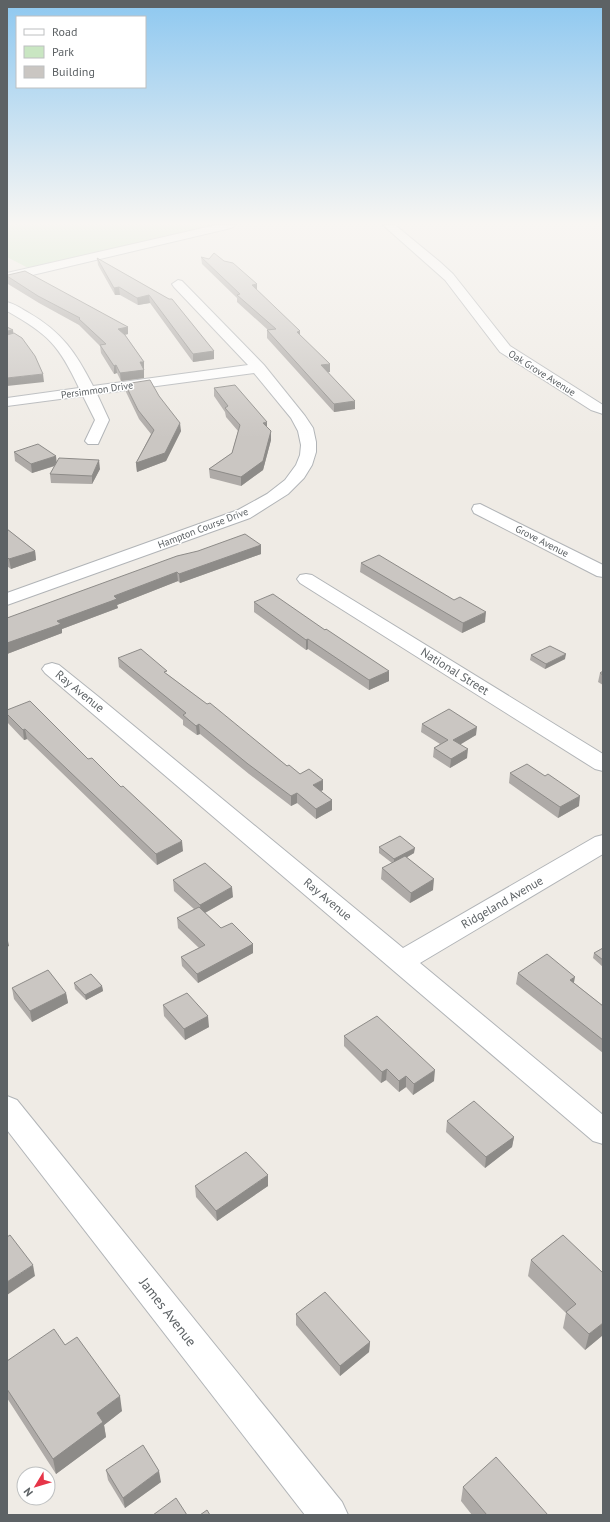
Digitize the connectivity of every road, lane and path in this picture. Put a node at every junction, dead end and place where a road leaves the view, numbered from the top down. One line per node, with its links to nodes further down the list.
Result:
1 (190, 296): 6 (street, Hampton Course Drive)
2 (463, 296): 9 (street, Oak Grove Avenue)
3 (7, 306): 4 (street)
4 (25, 316): 5 (street); 7 (street)
5 (7, 320)
6 (259, 368): 7 (street, Persimmon Drive); 14 (street, Hampton Course Drive)
7 (87, 391): 8 (street, Persimmon Drive); 10 (street)
8 (7, 402)
9 (603, 410)
10 (94, 441)
11 (480, 509): 12 (street, Grove Avenue)
12 (603, 572)
13 (306, 579): 16 (street, National Street)
14 (7, 599)
15 (52, 669): 18 (street, Ray Avenue)
16 (603, 764)
17 (603, 843): 18 (street, Ridgeland Avenue)
18 (402, 961): 20 (street, Ray Avenue)
19 (7, 1108): 21 (street, James Avenue)
20 (603, 1132)
21 (329, 1515)

